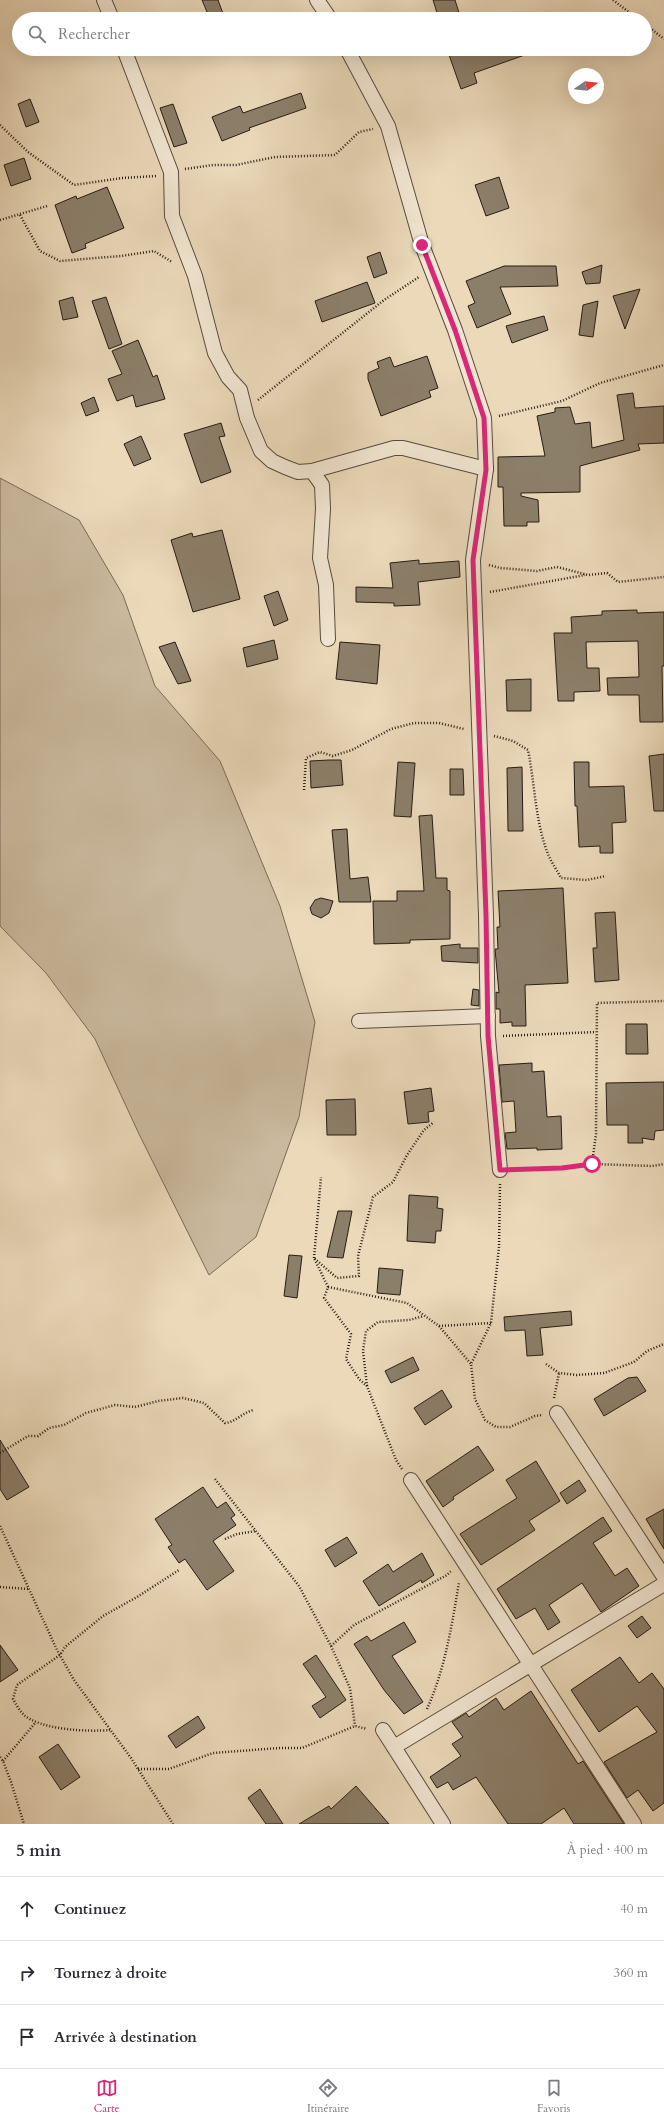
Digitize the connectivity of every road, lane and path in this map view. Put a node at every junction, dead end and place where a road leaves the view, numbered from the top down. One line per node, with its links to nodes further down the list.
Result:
1 (104, 0): 4 (street)
2 (317, 0): 5 (street)
3 (613, 0): 6 (path)
4 (109, 12)
5 (325, 12)
6 (629, 12)
7 (652, 30): 8 (path)
8 (664, 39)
9 (127, 56): 13 (street)
10 (351, 56): 12 (street)
11 (0, 125): 13 (path)
12 (388, 126): 13 (path); 17 (street)
13 (171, 174): 18 (street)
14 (47, 206): 15 (path)
15 (20, 215): 16 (path); 18 (path)
16 (0, 220)
17 (431, 270): 20 (path); 21 (street)
18 (195, 276): 20 (street)
19 (664, 365): 21 (path)
20 (248, 418): 23 (street)
21 (484, 418): 22 (street)
22 (486, 470): 23 (street); 24 (street)
23 (312, 471): 28 (street)
24 (473, 560): 25 (path); 27 (street)
25 (588, 575): 26 (path); 27 (path)
26 (664, 577)
27 (474, 598): 29 (street)
28 (328, 639)
29 (479, 732): 30 (path); 31 (path); 33 (street)
30 (304, 790)
31 (606, 876)
32 (664, 1001): 35 (path)
33 (488, 1016): 34 (street); 36 (street)
34 (359, 1021)
35 (596, 1032): 36 (path); 38 (path)
36 (488, 1036): 40 (street)
37 (434, 1122): 42 (path)
38 (592, 1164): 39 (path); 40 (path)
39 (664, 1164)
40 (500, 1170): 45 (path)
41 (321, 1177): 42 (path)
42 (314, 1258): 43 (path)
43 (328, 1287): 44 (path); 51 (path)
44 (424, 1316): 46 (path); 51 (path)
45 (491, 1323): 46 (path); 48 (path)
46 (438, 1326): 48 (path)
47 (664, 1344): 50 (path)
48 (471, 1364): 53 (path)
49 (546, 1364): 50 (path)
50 (559, 1373): 53 (path)
51 (367, 1386): 56 (path)
52 (254, 1410): 54 (path)
53 (558, 1413): 62 (street)
54 (0, 1453)
55 (216, 1479): 58 (path)
56 (411, 1480): 60 (street)
57 (0, 1526): 65 (path)
58 (256, 1530): 59 (path); 66 (path)
59 (225, 1539)
60 (463, 1560): 66 (path); 68 (street); 73 (path)
61 (179, 1570): 67 (path)
62 (664, 1577)
63 (664, 1584): 68 (street)
64 (0, 1587): 65 (path)
65 (30, 1589): 67 (path)
66 (331, 1646): 70 (path)
67 (60, 1655): 69 (path); 71 (path)
68 (530, 1664): 73 (street); 81 (street)
69 (36, 1722): 71 (path); 76 (path)
70 (356, 1726): 72 (path); 77 (path)
71 (110, 1730): 77 (path)
72 (383, 1730): 74 (street)
73 (415, 1734): 74 (street)
74 (394, 1747): 80 (street)
75 (0, 1757): 76 (path)
76 (3, 1761): 78 (path)
77 (138, 1768): 79 (path)
78 (24, 1824)
79 (173, 1824)
80 (443, 1824)
81 (634, 1824)

